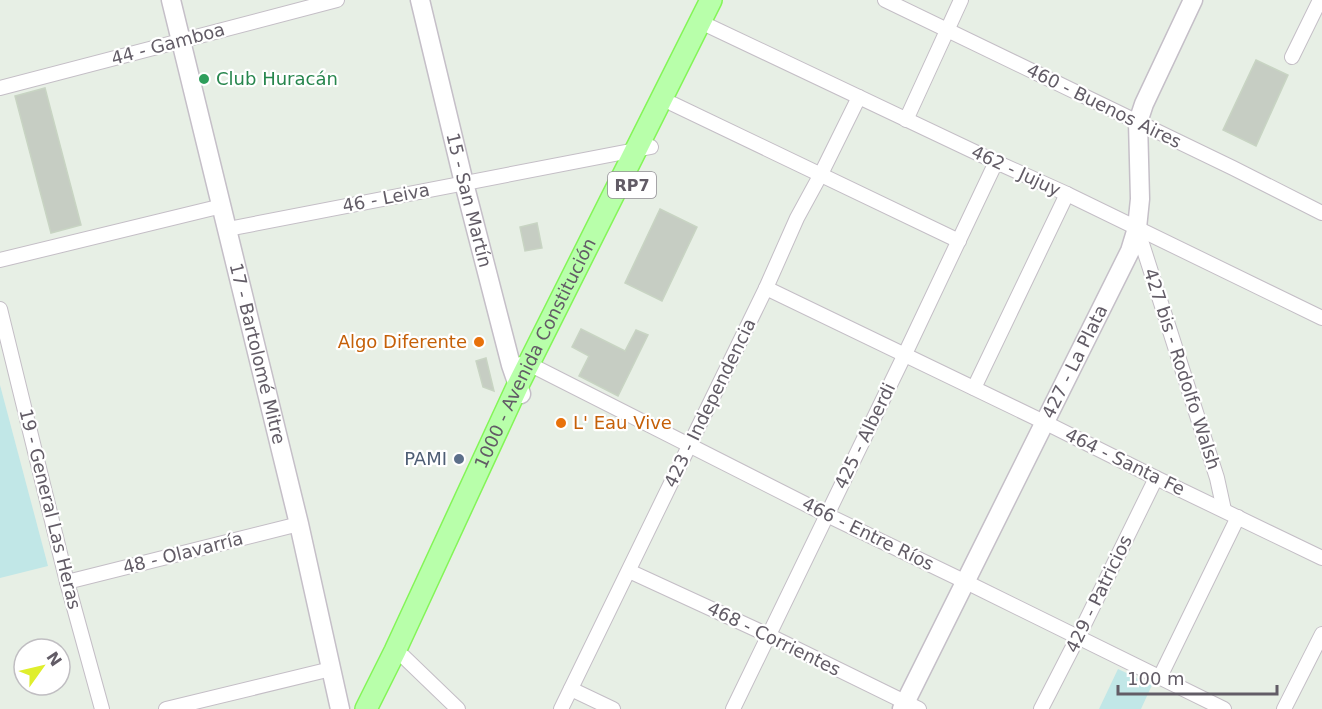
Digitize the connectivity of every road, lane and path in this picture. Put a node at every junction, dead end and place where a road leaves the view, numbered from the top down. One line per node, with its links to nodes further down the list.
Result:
1 (171, 0): 12 (street, 17 - Bartolomé Mitre)
2 (337, 0): 12 (street, 44 - Gamboa)
3 (420, 0): 22 (street, 15 - San Martín)
4 (711, 0): 19 (main road, 1000 - Avenida Constitución / RP7)
5 (722, 0): 10 (main road, 1000 - Avenida Constitución / RP7)
6 (885, 0): 11 (street, 460 - Buenos Aires)
7 (961, 0): 11 (street)
8 (1193, 0): 18 (street, 427 - La Plata)
9 (1320, 0): 13 (street)
10 (709, 26): 15 (street, 462 - Jujuy); 16 (main road, 1000 - Avenida Constitución / RP7)
11 (946, 30): 17 (street); 18 (street, 460 - Buenos Aires)
12 (182, 40): 14 (street, 44 - Gamboa); 24 (street, 17 - Bartolomé Mitre)
13 (1292, 57)
14 (0, 88)
15 (859, 97): 17 (street, 462 - Jujuy); 21 (street, 423 - Independencia)
16 (673, 104): 19 (main road, 1000 - Avenida Constitución / RP7); 21 (street)
17 (906, 120): 20 (street, 462 - Jujuy)
18 (1138, 122): 25 (street, 460 - Buenos Aires); 26 (street, 427 - La Plata)
19 (644, 148): 22 (street, 46 - Leiva); 34 (main road, 1000 - Avenida Constitución / RP7)
20 (996, 162): 23 (street, 462 - Jujuy); 28 (street, 425 - Alberdi)
21 (821, 174): 28 (street); 30 (street, 423 - Independencia)
22 (464, 183): 27 (street, 46 - Leiva); 34 (street, 15 - San Martín)
23 (1067, 194): 26 (street, 462 - Jujuy); 35 (street)
24 (222, 206): 27 (street, 17 - Bartolomé Mitre); 29 (street)
25 (1322, 213)
26 (1137, 228): 32 (street, 462 - Jujuy); 36 (street, 427 - La Plata); 39 (street, 427 bis - Rodolfo Walsh)
27 (228, 229): 42 (street, 17 - Bartolomé Mitre)
28 (959, 241): 33 (street, 425 - Alberdi)
29 (0, 260)
30 (766, 288): 33 (street, 464 - Santa Fe); 37 (street, 423 - Independencia)
31 (0, 309): 45 (street, 19 - General Las Heras)
32 (1322, 318)
33 (905, 354): 35 (street, 464 - Santa Fe); 40 (street, 425 - Alberdi)
34 (526, 365): 37 (street, 466 - Entre Ríos); 50 (main road, 1000 - Avenida Constitución / RP7)
35 (974, 388): 36 (street, 464 - Santa Fe)
36 (1044, 422): 38 (street, 464 - Santa Fe); 46 (street, 427 - La Plata)
37 (690, 444): 40 (street, 466 - Entre Ríos); 44 (street, 423 - Independencia)
38 (1155, 478): 39 (street, 464 - Santa Fe); 49 (street, 429 - Patricios)
39 (1224, 510): 41 (street, 464 - Santa Fe)
40 (827, 515): 46 (street, 466 - Entre Ríos); 48 (street, 425 - Alberdi)
41 (1238, 518): 43 (street, 464 - Santa Fe); 52 (street)
42 (299, 524): 45 (street, 48 - Olavarría); 51 (street, 17 - Bartolomé Mitre)
43 (1322, 558)
44 (629, 571): 48 (street, 468 - Corrientes); 53 (street, 423 - Independencia)
45 (67, 582): 55 (street, 19 - General Las Heras)
46 (966, 582): 49 (street, 466 - Entre Ríos); 54 (street, 427 - La Plata)
47 (1322, 634): 66 (street)
48 (768, 635): 54 (street, 468 - Corrientes); 63 (street, 425 - Alberdi)
49 (1078, 637): 52 (street, 466 - Entre Ríos); 64 (street, 429 - Patricios)
50 (400, 654): 58 (main road, 1000 - Avenida Constitución / RP7); 59 (main road, 1000 - Avenida Constitución / RP7); 60 (street)
51 (331, 669): 56 (street); 57 (street, 17 - Bartolomé Mitre)
52 (1160, 677): 65 (street, 466 - Entre Ríos)
53 (571, 689): 61 (street, 423 - Independencia); 62 (street)
54 (909, 707)
55 (102, 709)
56 (166, 709)
57 (340, 709)
58 (366, 709)
59 (379, 709)
60 (458, 709)
61 (561, 709)
62 (614, 709)
63 (732, 709)
64 (1041, 709)
65 (1224, 709)
66 (1284, 709)

